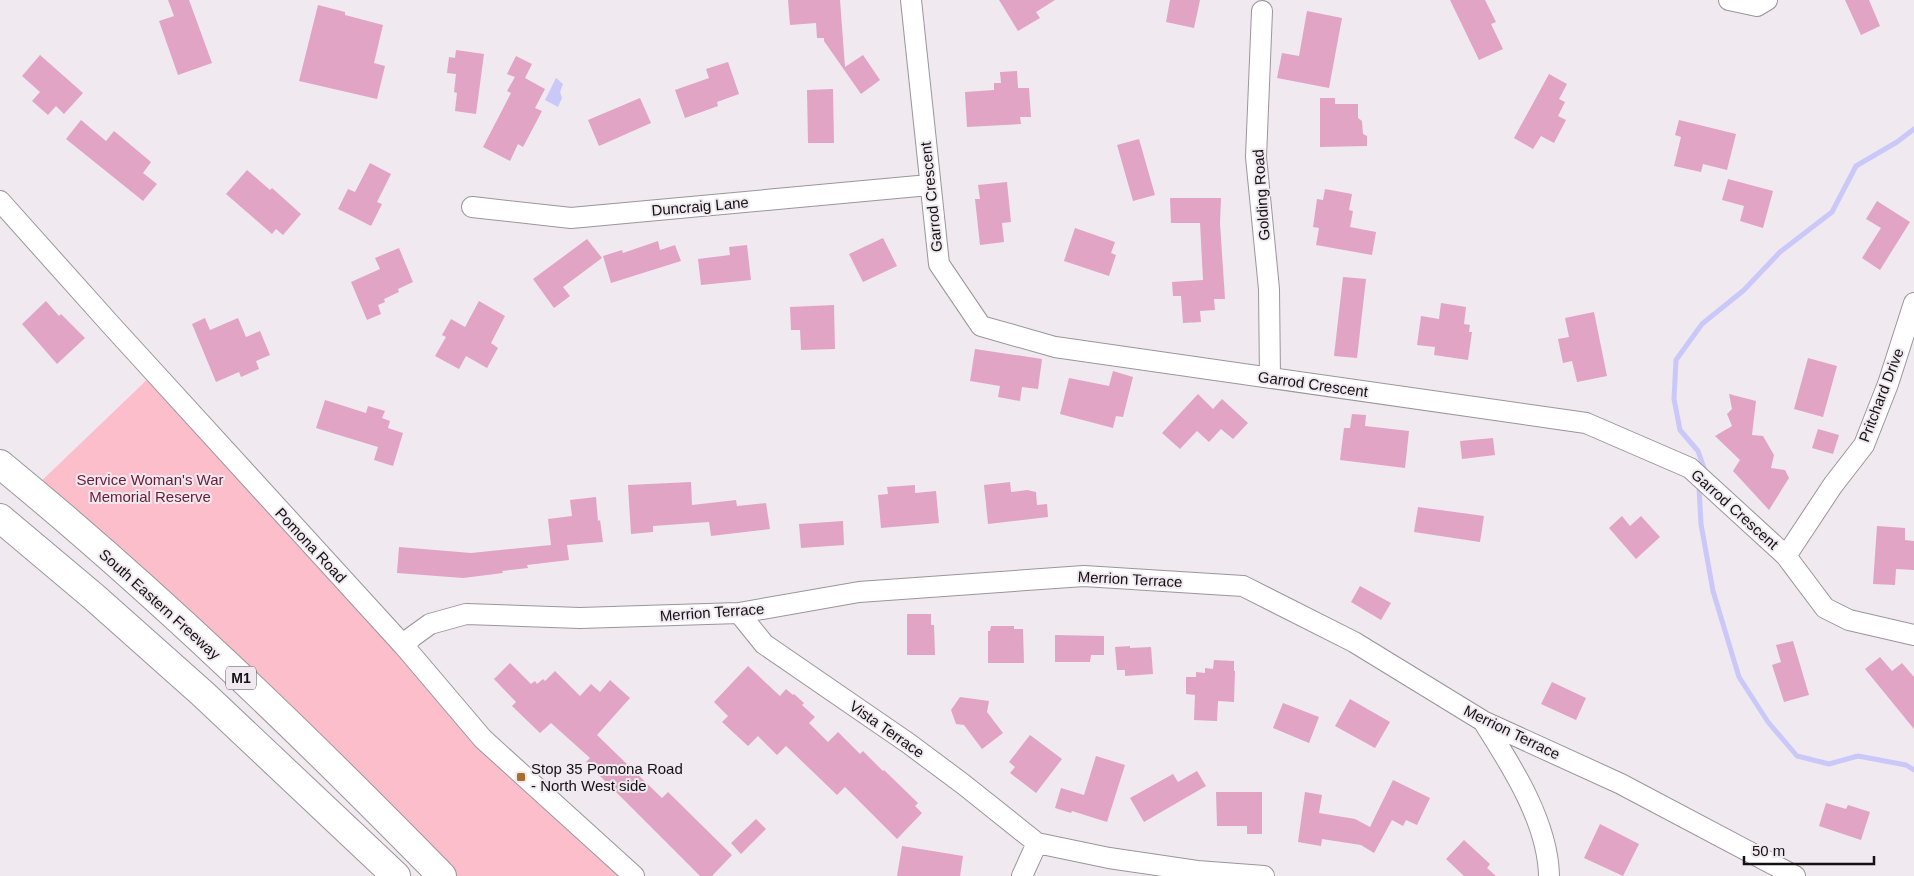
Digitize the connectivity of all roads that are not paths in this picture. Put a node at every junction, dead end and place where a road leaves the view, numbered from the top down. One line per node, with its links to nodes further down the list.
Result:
1 (911, 0): 5 (street, Garrod Crescent)
2 (1729, 0): 3 (street)
3 (1767, 0)
4 (1262, 12): 9 (street, Golding Road)
5 (929, 185): 7 (street, Duncraig Lane); 9 (street, Garrod Crescent)
6 (0, 200): 15 (street, Pomona Road)
7 (472, 206)
8 (1914, 303): 12 (street, Pritchard Drive)
9 (1270, 378): 12 (street, Garrod Crescent)
10 (0, 464): 19 (highway, South Eastern Freeway / M1)
11 (0, 518): 18 (highway, M1)
12 (1786, 556): 14 (street, Garrod Crescent)
13 (739, 613): 15 (street, Merrion Terrace); 16 (street, Merrion Terrace); 17 (street, Vista Terrace)
14 (1914, 635)
15 (404, 646): 20 (street, Pomona Road)
16 (1483, 721): 23 (street); 24 (street, Merrion Terrace)
17 (1037, 843): 21 (street); 22 (street, Vista Terrace)
18 (396, 876)
19 (442, 876)
20 (634, 876)
21 (1022, 876)
22 (1264, 876)
23 (1549, 876)
24 (1795, 876)

